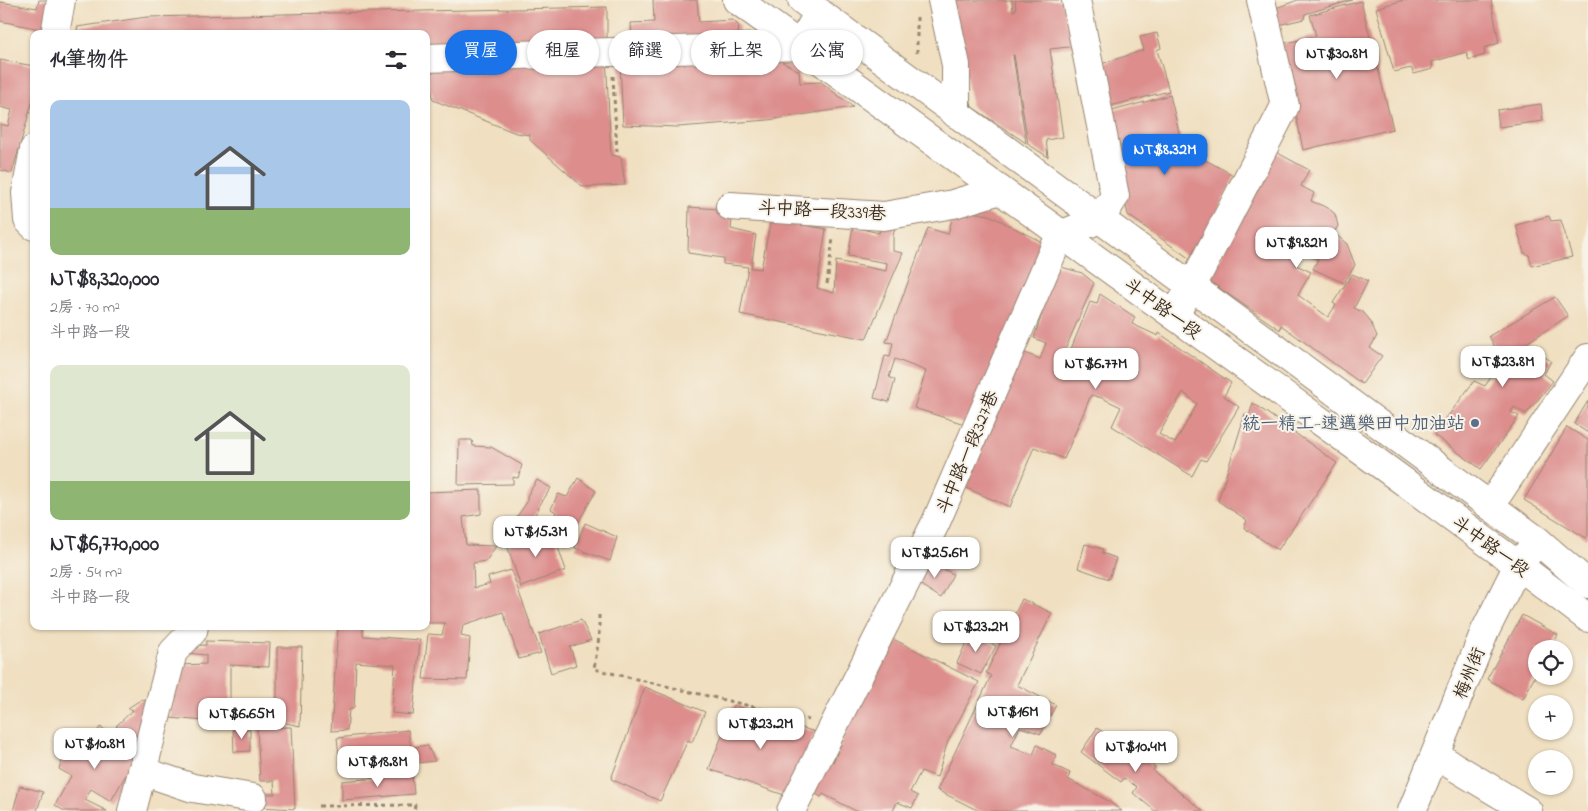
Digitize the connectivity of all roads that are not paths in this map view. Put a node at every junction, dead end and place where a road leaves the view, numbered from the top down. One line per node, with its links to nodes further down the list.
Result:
1 (61, 0): 7 (main road)
2 (737, 0): 9 (main road, 斗中路一段)
3 (942, 0): 13 (main road)
4 (1076, 0): 17 (main road)
5 (1261, 0): 20 (main road)
6 (811, 6): 8 (main road); 13 (main road, 斗中路一段)
7 (56, 30)
8 (804, 30)
9 (791, 39)
10 (791, 46): 11 (main road)
11 (430, 58)
12 (840, 75): 15 (main road, 斗中路一段)
13 (956, 114): 17 (main road, 斗中路一段)
14 (30, 171): 18 (main road)
15 (1000, 190): 16 (main road, 斗中路一段339巷); 19 (main road, 斗中路一段)
16 (730, 206)
17 (1100, 219): 19 (main road); 20 (main road, 斗中路一段)
18 (30, 222)
19 (1060, 235): 21 (main road, 斗中路一段); 35 (main road, 斗中路一段327巷)
20 (1192, 286): 21 (main road); 23 (main road, 斗中路一段)
21 (1174, 316): 24 (main road, 斗中路一段)
22 (1588, 358): 25 (main road)
23 (1403, 442): 24 (main road); 25 (main road, 斗中路一段)
24 (1384, 467): 27 (main road, 斗中路一段)
25 (1490, 506): 26 (main road, 斗中路一段)
26 (1538, 542): 27 (main road, 梅州街); 28 (main road, 斗中路一段)
27 (1518, 565): 29 (main road, 斗中路一段); 31 (main road, 梅州街)
28 (1587, 580): 29 (main road)
29 (1579, 612)
30 (193, 630): 32 (main road)
31 (1435, 755): 36 (main road, 梅州街); 37 (main road)
32 (142, 771): 33 (main road); 34 (main road)
33 (253, 798)
34 (132, 811)
35 (791, 811)
36 (1412, 811)
37 (1528, 811)

